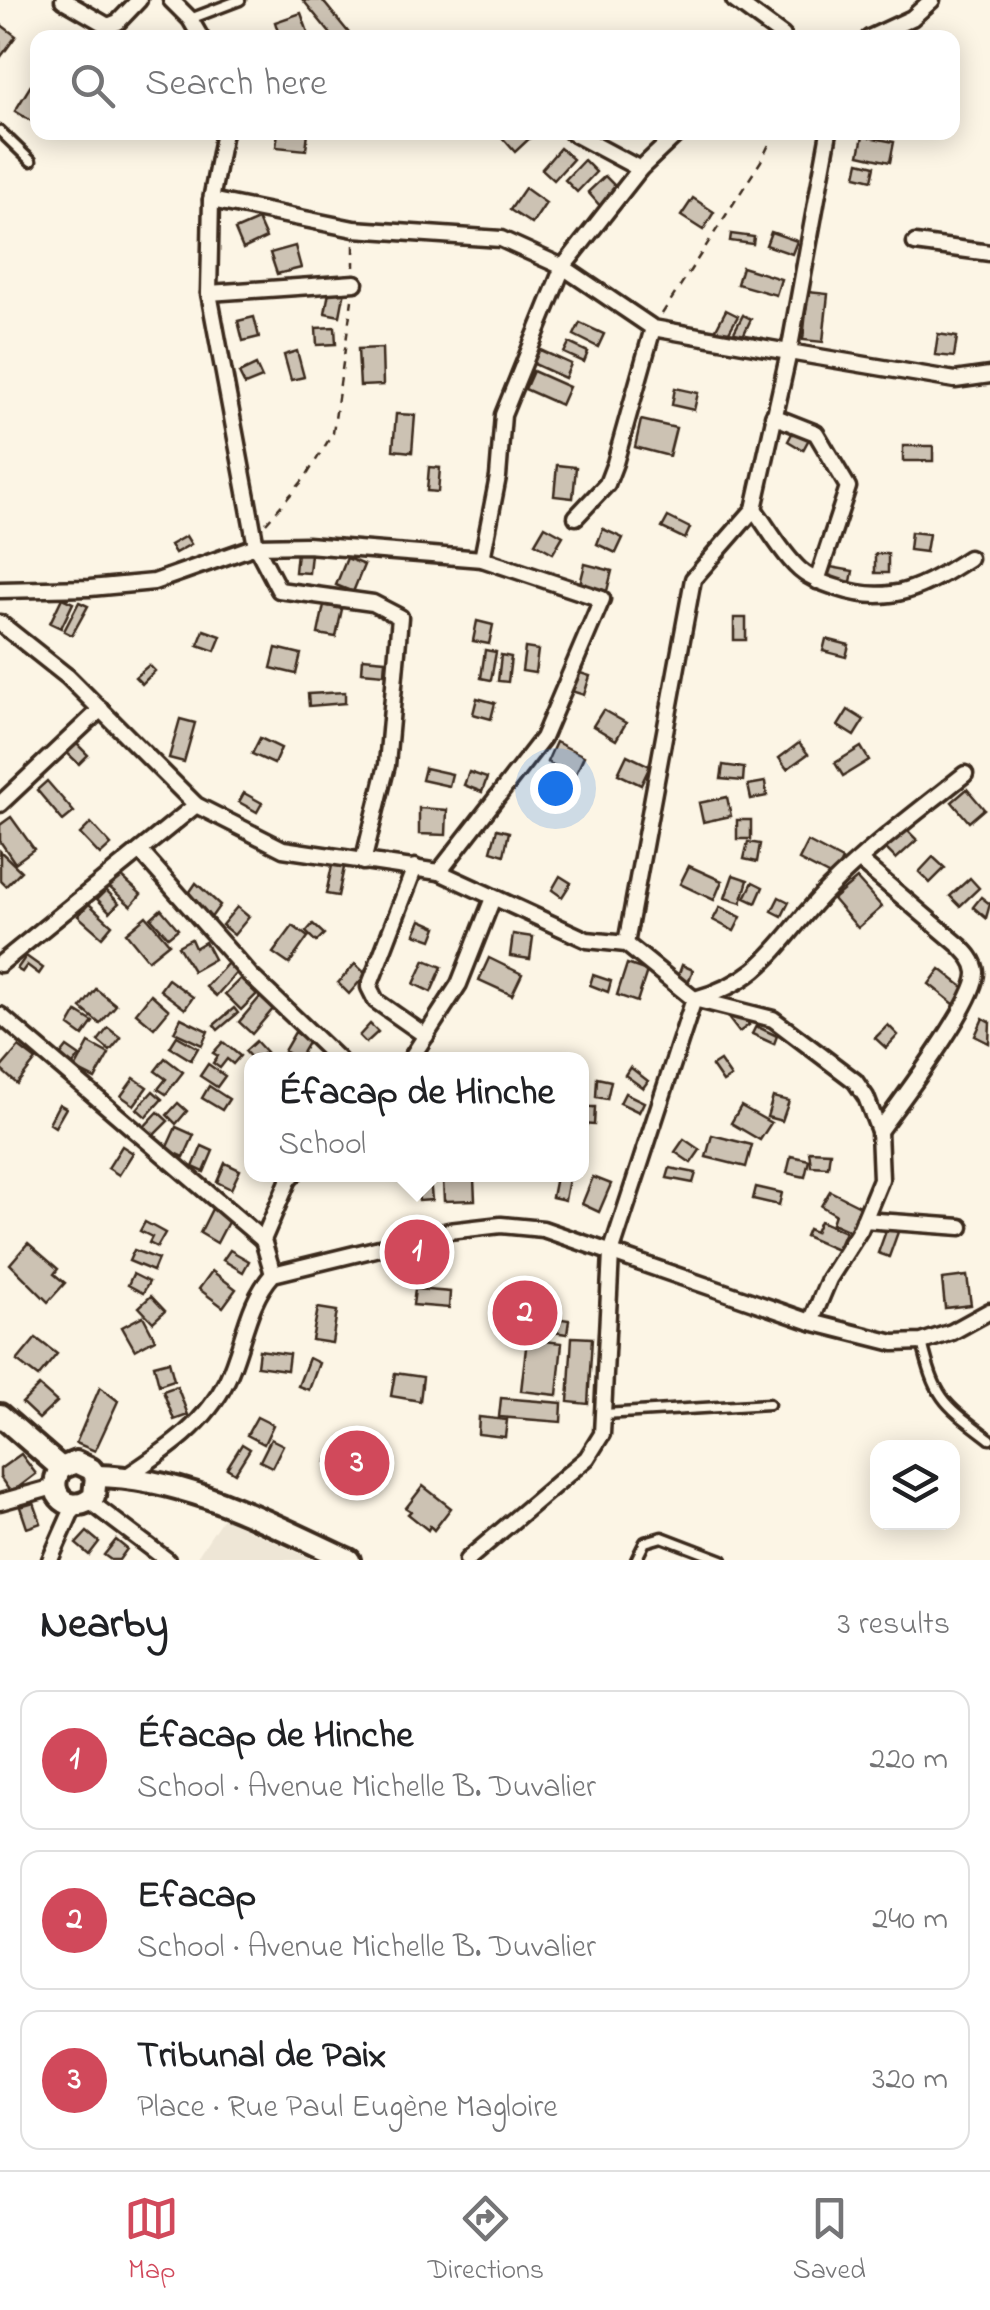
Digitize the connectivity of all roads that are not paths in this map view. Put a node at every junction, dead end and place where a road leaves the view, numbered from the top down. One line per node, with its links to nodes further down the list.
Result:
1 (63, 0): 2 (street)
2 (139, 0)
3 (171, 0): 7 (street)
4 (240, 0): 7 (lane)
5 (734, 0): 9 (street)
6 (932, 0): 10 (street)
7 (190, 19): 8 (street)
8 (196, 30)
9 (775, 30)
10 (886, 30)
11 (0, 131): 16 (lane)
12 (222, 140): 18 (street)
13 (585, 140): 17 (street)
14 (671, 140): 17 (street)
15 (828, 140): 25 (street)
16 (31, 161)
17 (640, 169): 21 (street)
18 (210, 200): 21 (street); 23 (street)
19 (915, 243): 20 (street)
20 (990, 252)
21 (563, 267): 24 (street); 32 (street)
22 (354, 283): 23 (street)
23 (209, 293): 30 (street)
24 (653, 328): 25 (street); 29 (street)
25 (788, 352): 26 (street); 27 (street)
26 (990, 375)
27 (773, 416): 28 (street); 33 (street)
28 (754, 509): 33 (street); 46 (street)
29 (576, 517)
30 (256, 541): 32 (street); 34 (street); 41 (street)
31 (969, 558): 33 (street)
32 (482, 559): 44 (street)
33 (817, 581)
34 (0, 590)
35 (0, 623): 36 (street)
36 (101, 710): 38 (street); 39 (street)
37 (965, 774): 42 (street)
38 (0, 804)
39 (196, 805): 40 (street); 41 (street)
40 (140, 851): 47 (street); 51 (street)
41 (364, 862): 43 (street)
42 (860, 862): 48 (street); 53 (street)
43 (415, 866): 44 (street); 50 (street)
44 (438, 872): 45 (street)
45 (493, 898): 46 (street); 50 (street)
46 (626, 944): 48 (street)
47 (0, 964)
48 (694, 999): 53 (street); 58 (street)
49 (0, 1016): 57 (street)
50 (426, 1036): 52 (street)
51 (331, 1052)
52 (415, 1052)
53 (879, 1131): 55 (street)
54 (288, 1182): 57 (street)
55 (864, 1220): 56 (street); 61 (street)
56 (961, 1226)
57 (264, 1240): 59 (street)
58 (610, 1253): 59 (street); 61 (street); 64 (street)
59 (273, 1274): 68 (street)
60 (990, 1310): 62 (street)
61 (810, 1322): 62 (street)
62 (922, 1342): 66 (lane)
63 (769, 1404): 64 (lane)
64 (604, 1414): 75 (street)
65 (0, 1416): 69 (main road)
66 (990, 1439)
67 (96, 1476): 68 (main road); 69 (main road); 71 (main road)
68 (127, 1476): 74 (main road)
69 (58, 1478): 70 (street); 71 (main road)
70 (0, 1502)
71 (82, 1504): 72 (street); 73 (street)
72 (50, 1560)
73 (167, 1560)
74 (349, 1560)
75 (467, 1560)
76 (636, 1560): 77 (lane)
77 (722, 1560)

